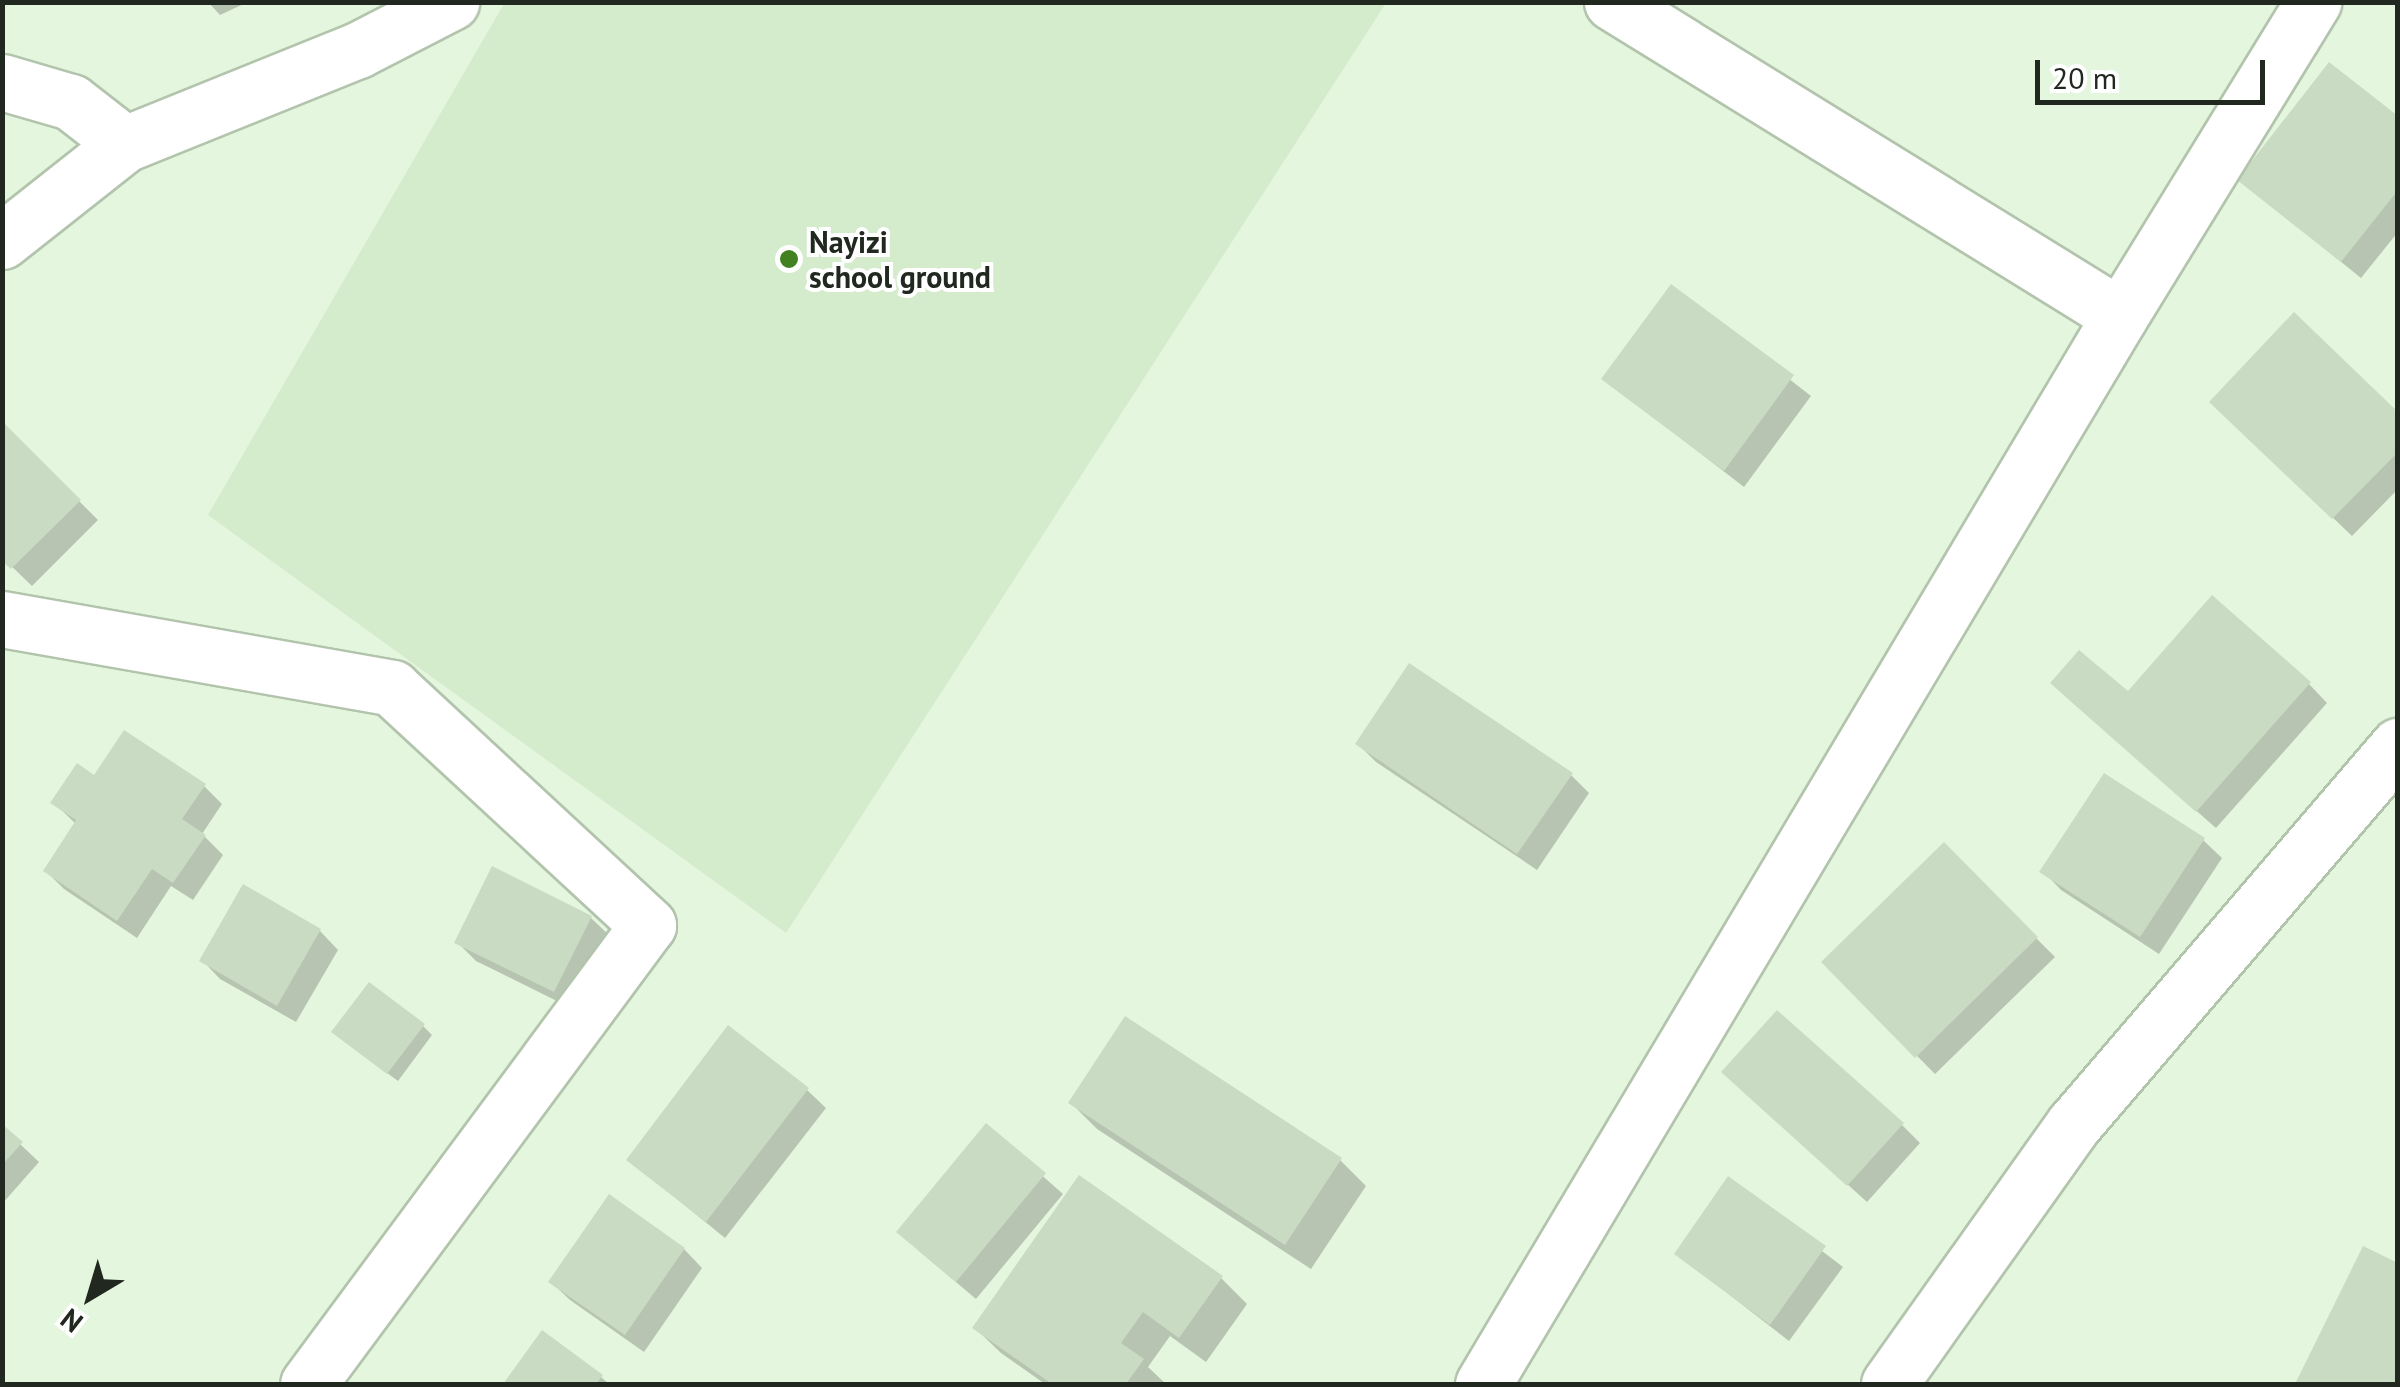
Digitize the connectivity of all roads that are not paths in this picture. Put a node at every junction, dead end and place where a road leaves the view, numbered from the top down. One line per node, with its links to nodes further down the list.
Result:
1 (451, 2): 5 (street)
2 (1612, 2): 7 (street)
3 (2313, 2): 7 (street)
4 (2, 82): 5 (street)
5 (125, 144): 6 (street)
6 (2, 241)
7 (2120, 316): 11 (street)
8 (2, 619): 10 (street)
9 (2398, 746): 12 (street)
10 (308, 1384)
11 (1484, 1384)
12 (1889, 1384)

